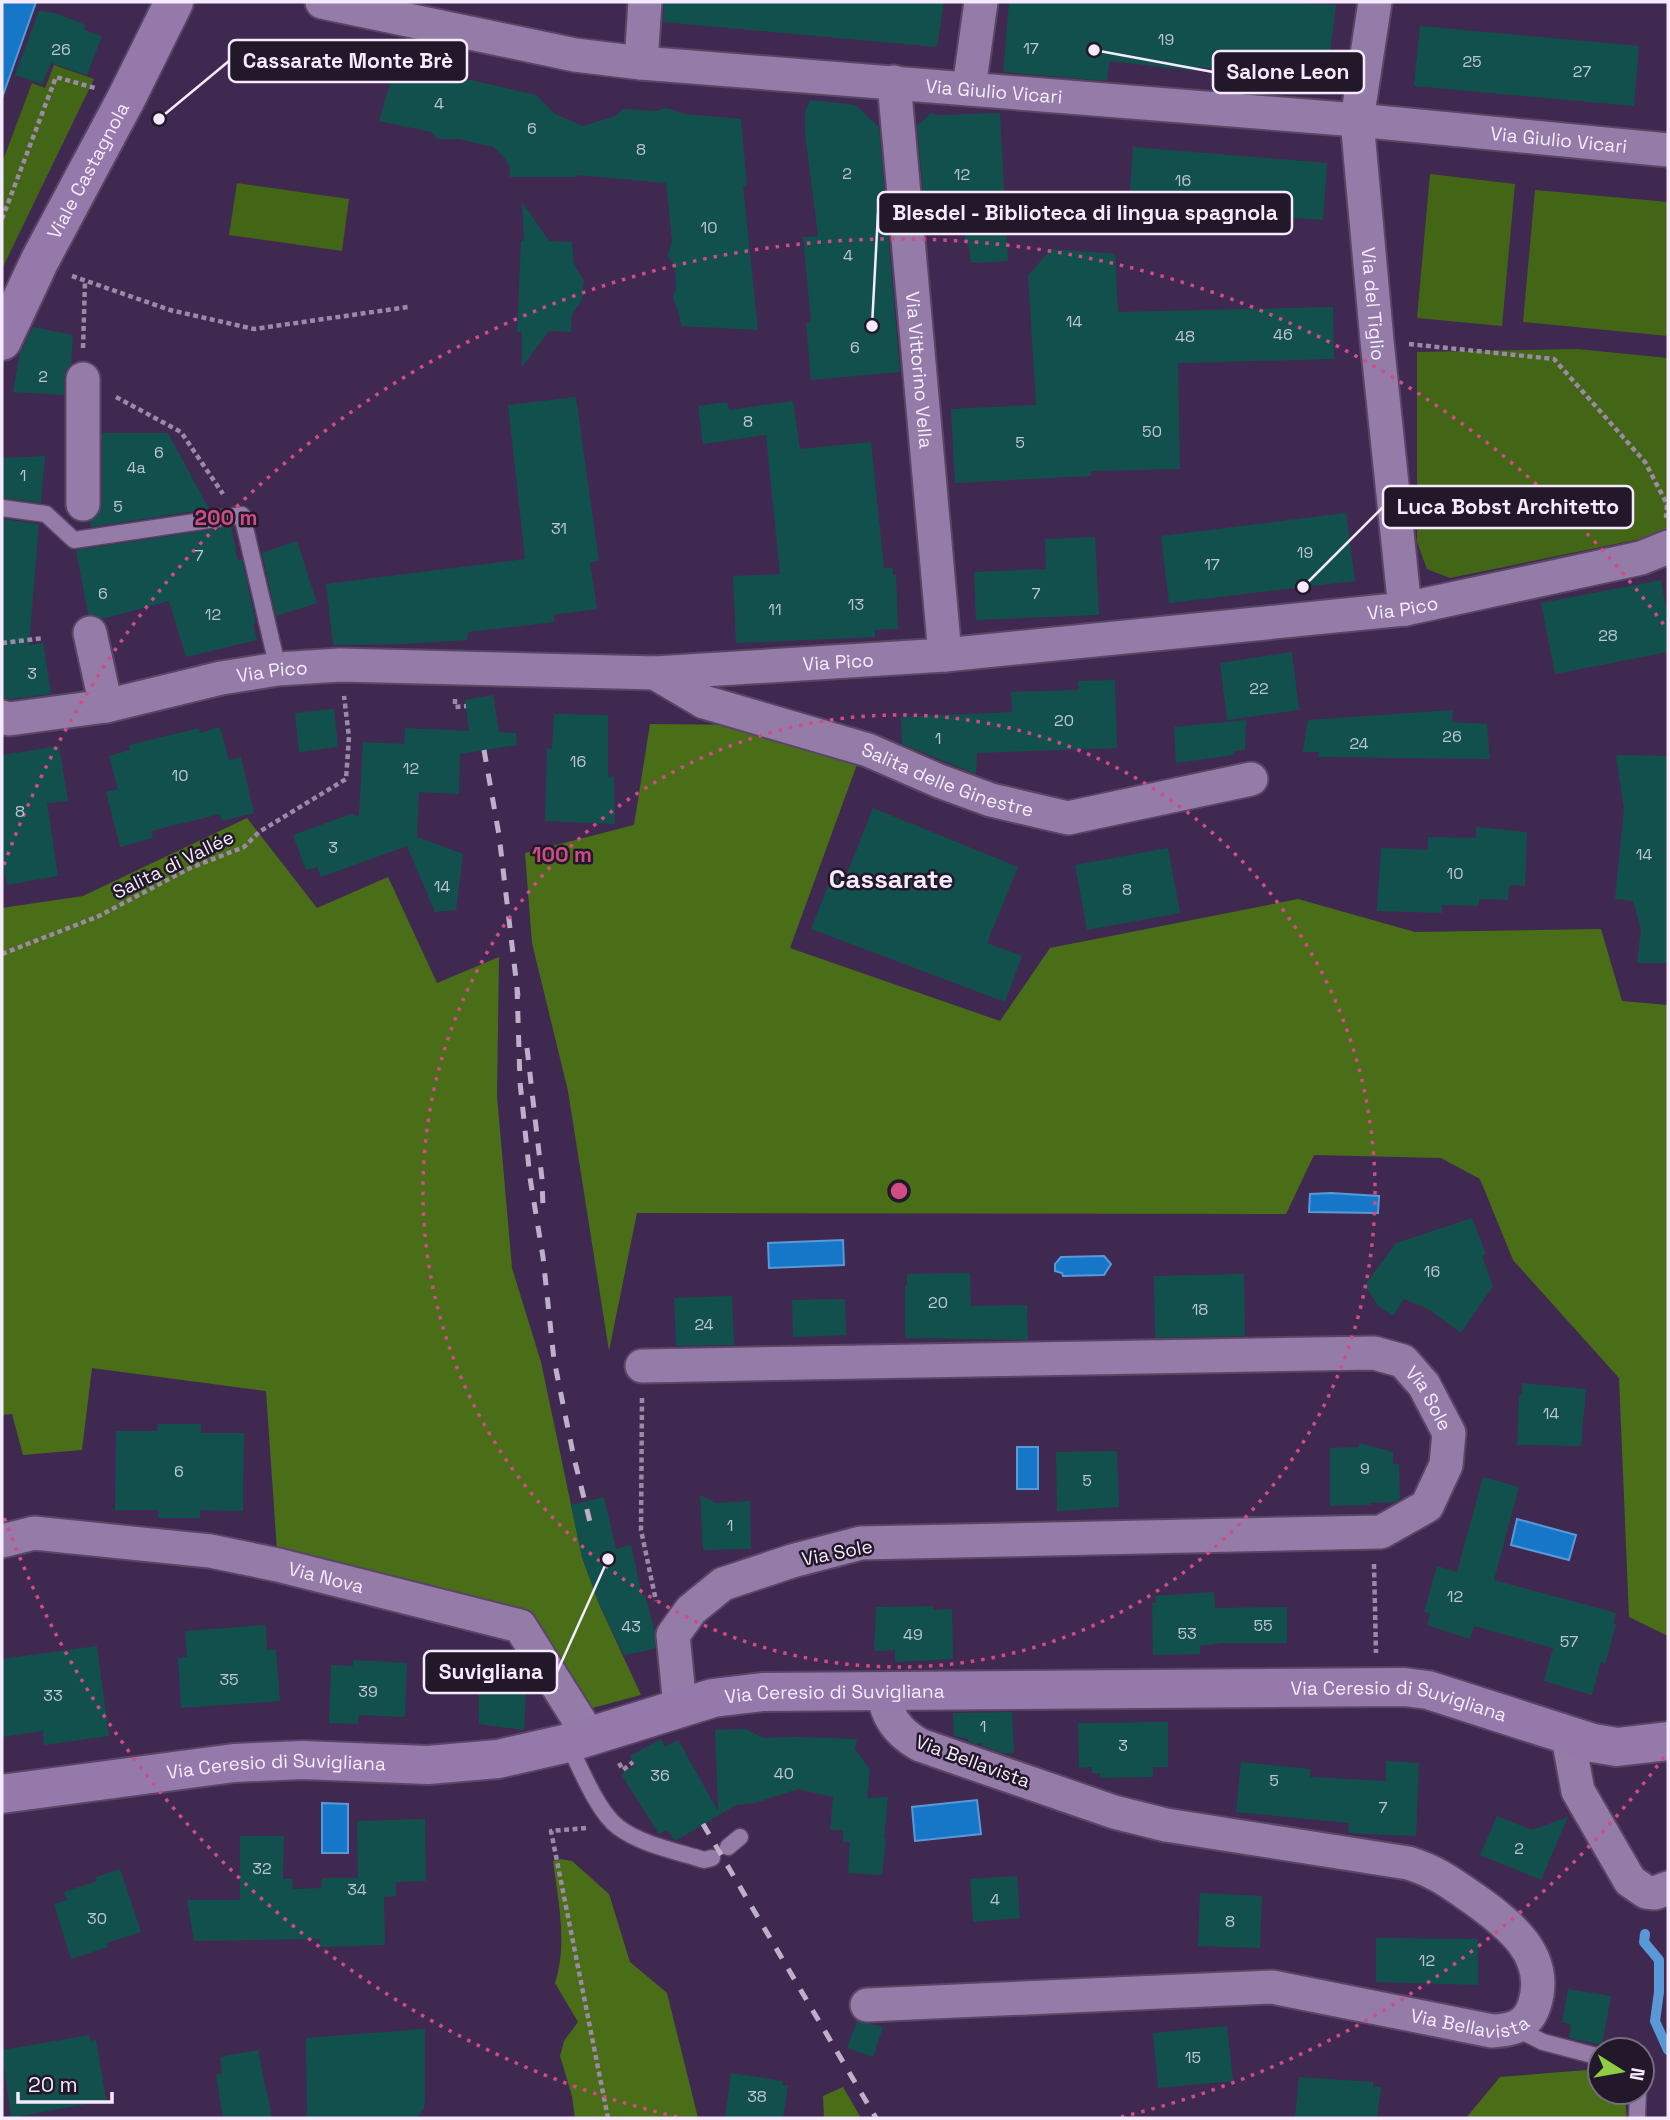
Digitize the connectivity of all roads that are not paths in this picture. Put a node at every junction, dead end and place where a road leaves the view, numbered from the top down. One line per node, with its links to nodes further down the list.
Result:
1 (174, 2): 11 (main road, Viale Castagnola)
2 (322, 2): 6 (street, Via Giulio Vicari)
3 (645, 2): 6 (street)
4 (981, 2): 8 (street)
5 (1375, 2): 9 (street, Via del Tiglio)
6 (641, 63): 7 (street, Via Giulio Vicari)
7 (894, 82): 8 (street, Via Giulio Vicari); 18 (street, Via Vittorino Vella)
8 (969, 88): 9 (street, Via Giulio Vicari)
9 (1357, 120): 10 (street, Via Giulio Vicari); 16 (street, Via del Tiglio)
10 (1668, 150)
11 (2, 341)
12 (83, 379): 13 (street)
13 (83, 504)
14 (2, 508): 19 (lane)
15 (1666, 548): 16 (street, Via Pico)
16 (1405, 609): 18 (street, Via Pico)
17 (90, 634): 21 (street)
18 (945, 655): 20 (street, Via Pico)
19 (278, 668): 20 (street, Via Pico); 21 (street, Via Pico)
20 (655, 673): 23 (street, Salita delle Ginestre)
21 (106, 706): 22 (street, Via Pico)
22 (2, 717)
23 (1251, 779)
24 (642, 1366): 27 (street, Via Sole)
25 (2, 1541): 29 (street, Via Nova)
26 (883, 1690): 27 (main road, Via Ceresio di Suvigliana); 28 (main road, Via Ceresio di Suvigliana); 35 (street, Via Bellavista)
27 (680, 1707): 29 (main road, Via Ceresio di Suvigliana)
28 (1568, 1737): 30 (main road, Via Ceresio di Suvigliana); 33 (street)
29 (578, 1740): 31 (main road, Via Ceresio di Suvigliana); 32 (lane)
30 (1668, 1741)
31 (2, 1794)
32 (712, 1858)
33 (1668, 1888)
34 (867, 2005): 35 (street, Via Bellavista)
35 (1515, 2028): 36 (lane)
36 (1586, 2053)

